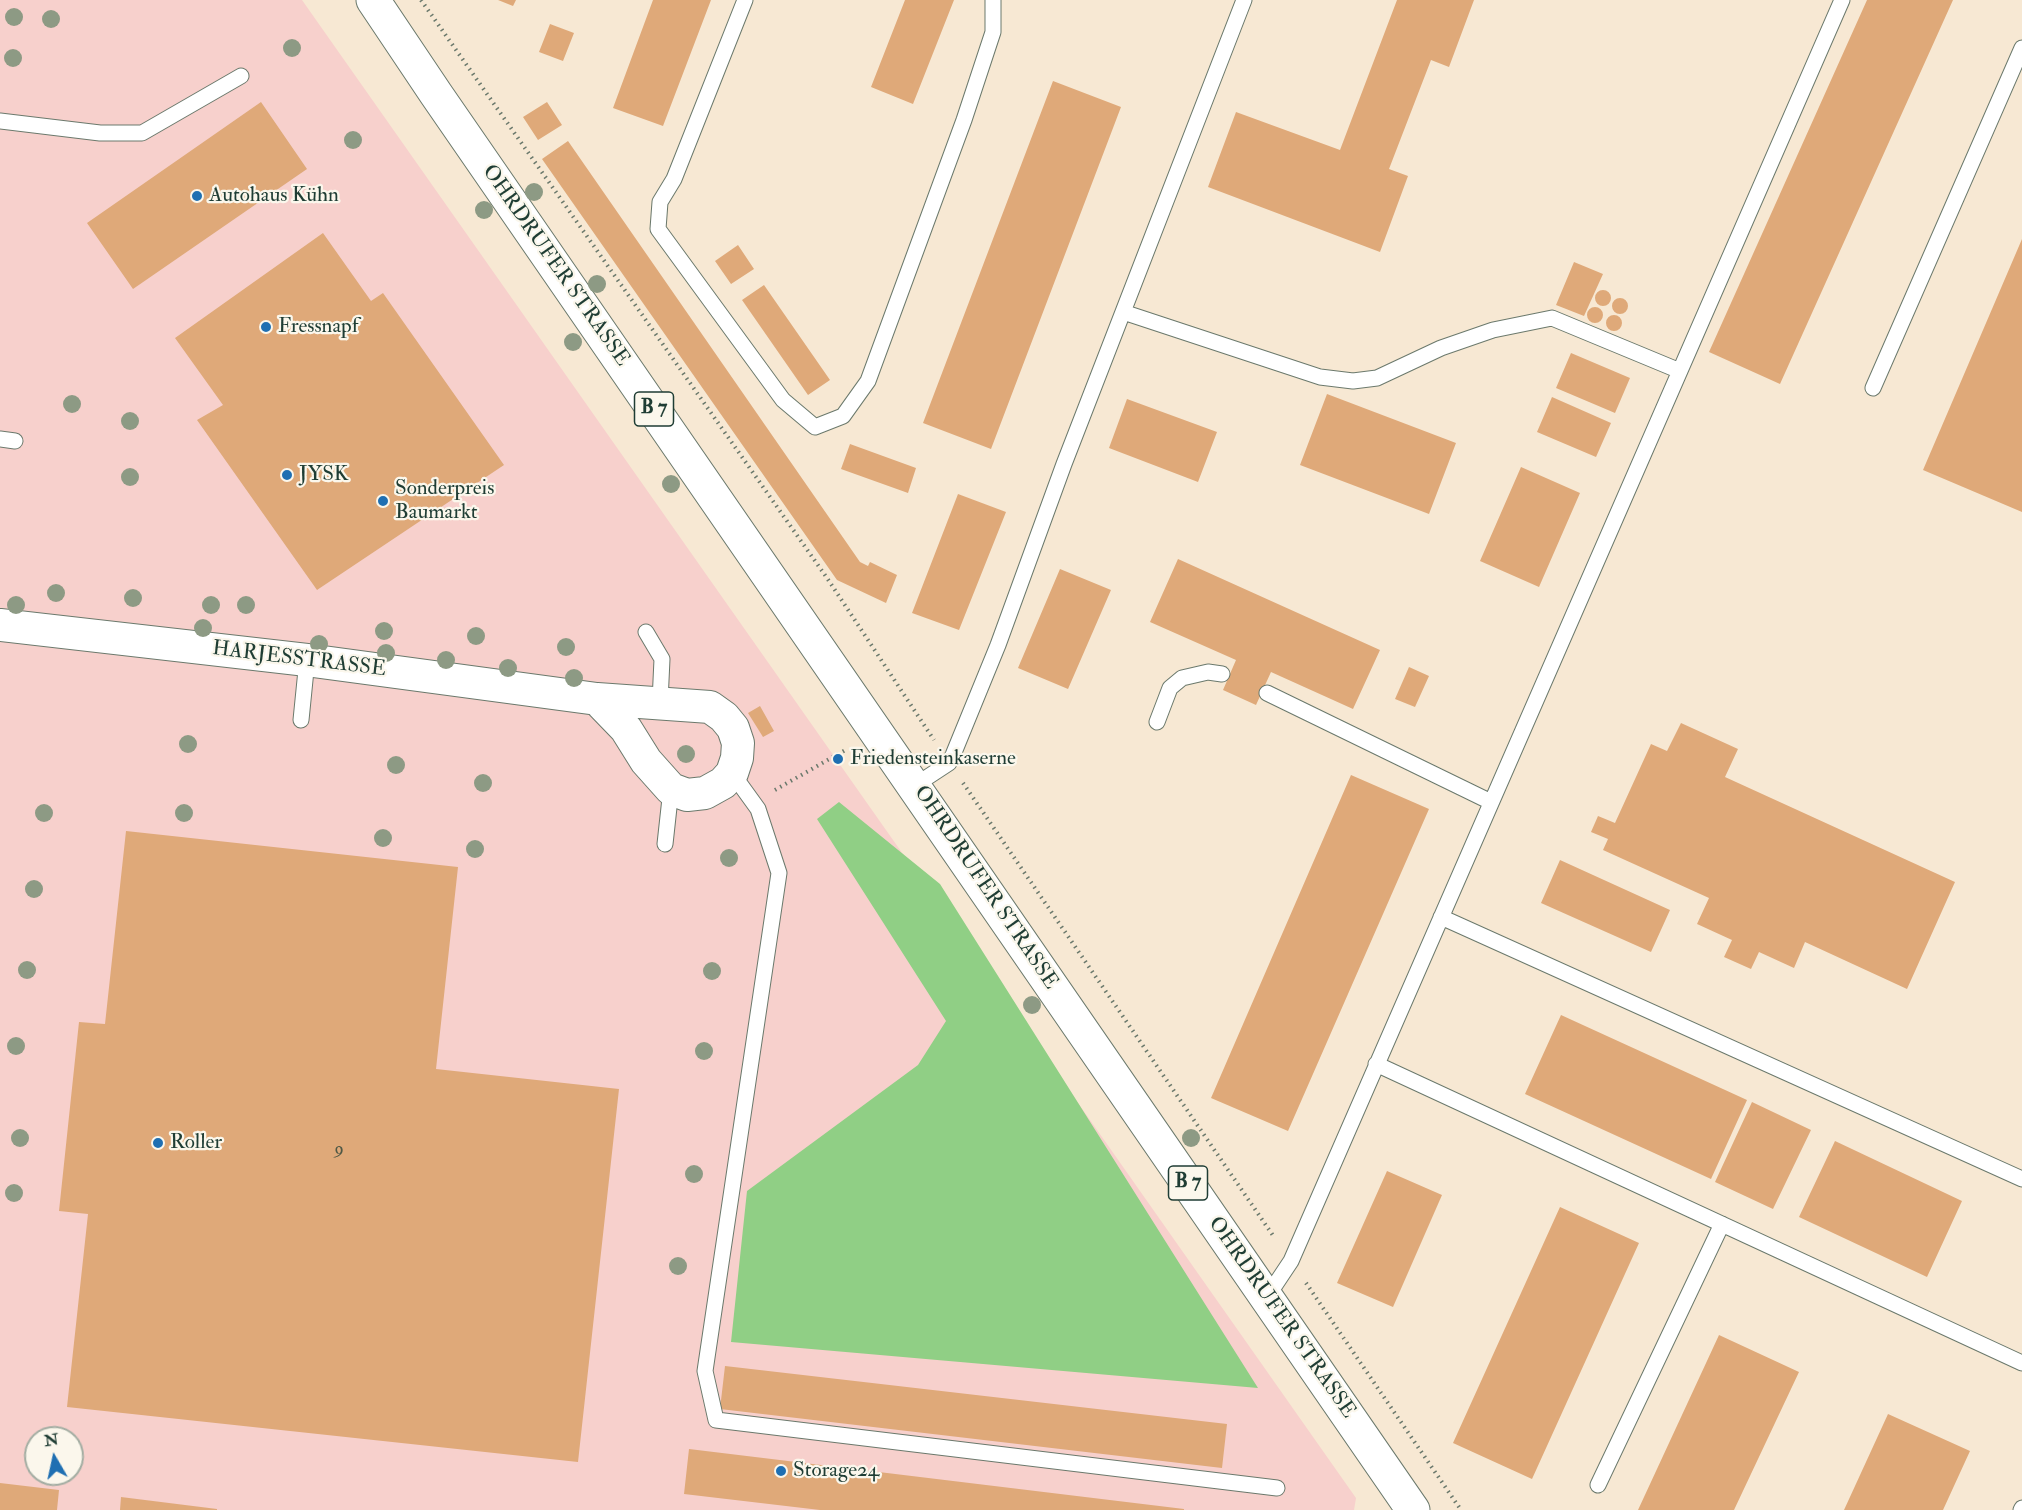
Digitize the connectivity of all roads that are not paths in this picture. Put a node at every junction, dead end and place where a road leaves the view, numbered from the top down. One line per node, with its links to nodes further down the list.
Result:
1 (374, 0): 22 (main road, OHRDRUFER STRASSE / B 7)
2 (745, 0): 3 (lane)
3 (993, 0)
4 (1244, 0): 9 (lane)
5 (1842, 0): 10 (lane)
6 (2022, 48): 11 (lane)
7 (241, 76): 8 (lane)
8 (0, 121)
9 (1123, 312): 10 (lane); 22 (lane)
10 (1680, 371): 24 (lane)
11 (1873, 388)
12 (0, 625): 14 (street, HARJESSTRASSE)
13 (646, 632): 18 (lane)
14 (308, 660): 17 (street, HARJESSTRASSE); 19 (lane)
15 (1222, 674): 20 (lane)
16 (1267, 693): 24 (lane)
17 (597, 699): 18 (street, HARJESSTRASSE); 23 (street)
18 (660, 702): 21 (street, HARJESSTRASSE)
19 (301, 720)
20 (1157, 722)
21 (732, 773): 23 (street); 33 (lane)
22 (914, 786): 30 (main road, OHRDRUFER STRASSE / B 7)
23 (671, 789): 25 (lane)
24 (1491, 802): 26 (lane)
25 (665, 844)
26 (1441, 917): 27 (lane); 28 (lane)
27 (1376, 1064): 29 (lane); 30 (lane)
28 (2022, 1179)
29 (1722, 1224): 31 (lane); 32 (lane)
30 (1267, 1296): 34 (main road, OHRDRUFER STRASSE / B 7)
31 (2022, 1363)
32 (1598, 1485)
33 (1277, 1488)
34 (1413, 1510)

